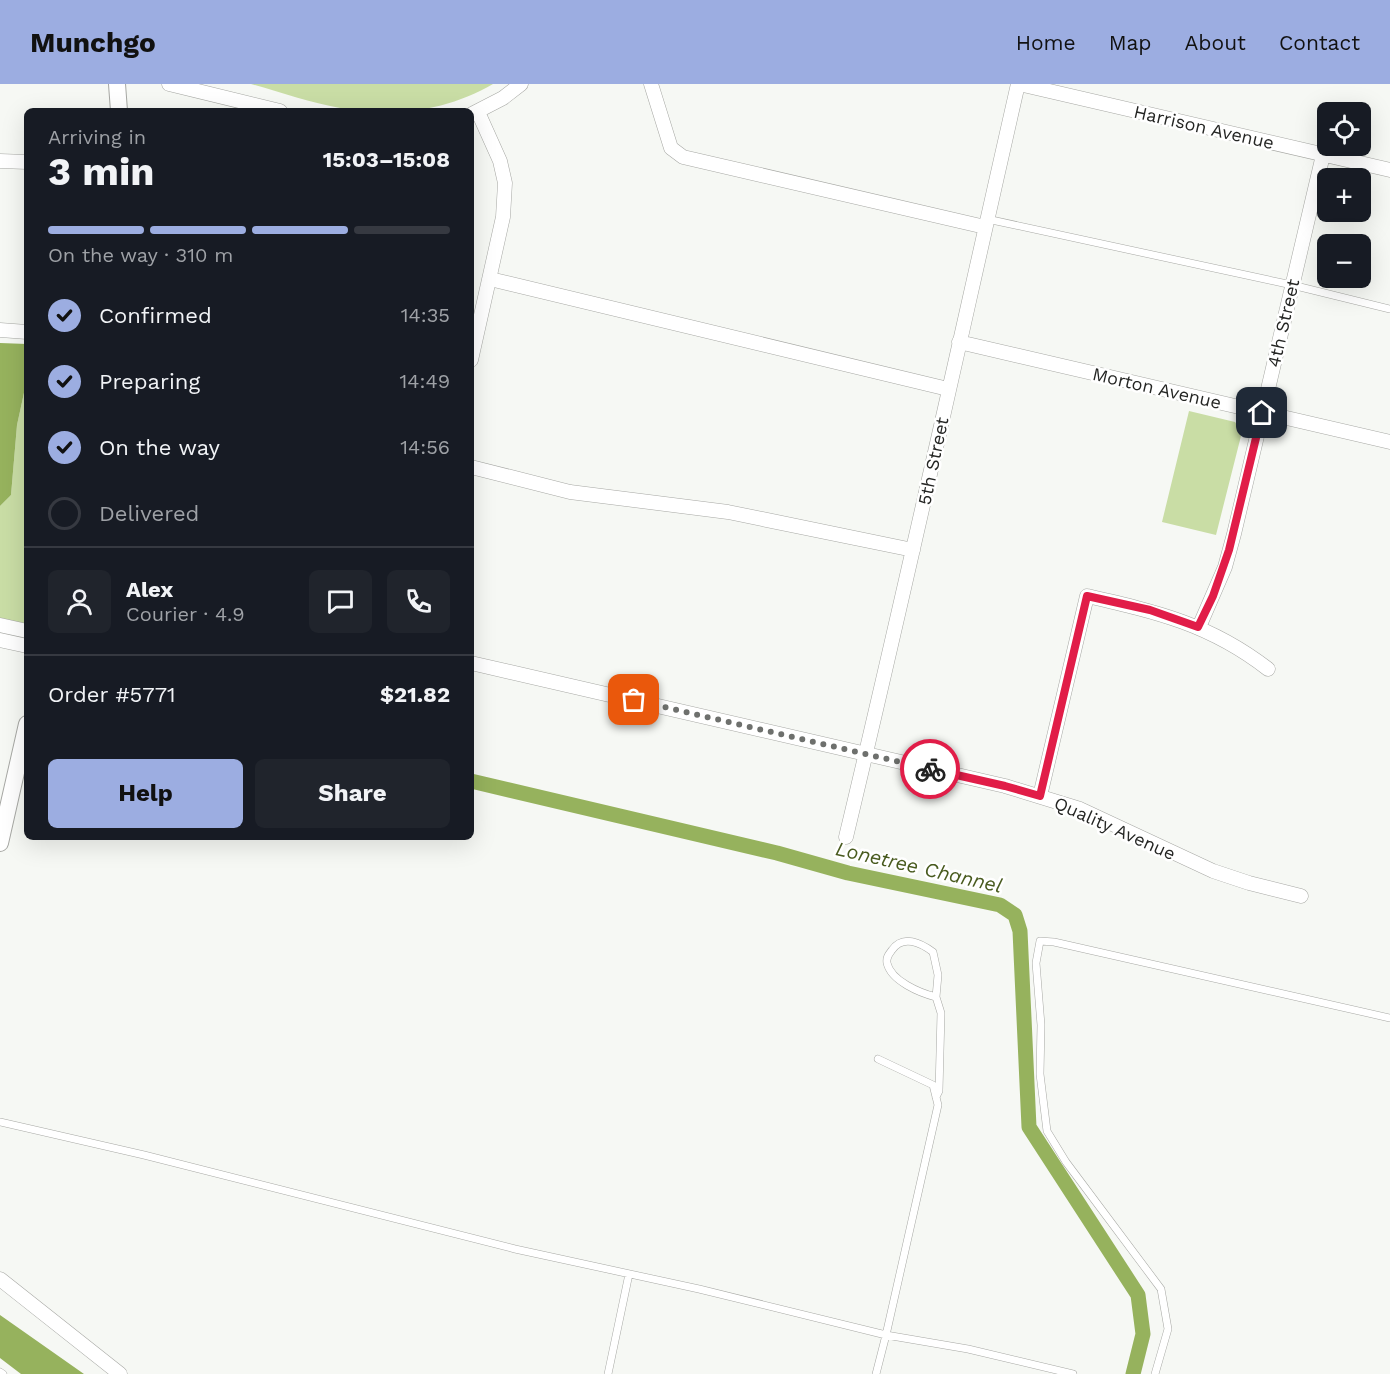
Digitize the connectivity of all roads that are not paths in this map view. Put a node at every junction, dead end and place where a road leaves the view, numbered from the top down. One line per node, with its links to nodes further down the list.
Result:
1 (117, 84): 6 (street)
2 (169, 84): 7 (street)
3 (521, 84): 8 (street)
4 (651, 84): 15 (street)
5 (1018, 84): 9 (street, Harrison Avenue); 15 (street, 5th Street)
6 (118, 108)
7 (268, 108)
8 (475, 113): 16 (street)
9 (1317, 154)
10 (1323, 156): 17 (street, 4th Street)
11 (1327, 156): 14 (street, Harrison Avenue)
12 (0, 161): 13 (street)
13 (24, 162)
14 (1390, 170)
15 (986, 223): 17 (lane); 21 (street, 5th Street)
16 (490, 279): 22 (street); 23 (street)
17 (1292, 285): 18 (lane); 24 (street, 4th Street)
18 (1390, 309)
19 (0, 330): 20 (street)
20 (24, 332)
21 (958, 342): 23 (street, 5th Street); 24 (street, Morton Avenue)
22 (474, 347)
23 (948, 389): 27 (street, 5th Street)
24 (1262, 413): 25 (street, Morton Avenue); 29 (street, 4th Street)
25 (1390, 442)
26 (474, 468): 27 (street)
27 (914, 550): 36 (street, 5th Street)
28 (0, 625): 30 (street)
29 (1198, 627): 34 (street); 37 (street)
30 (24, 630)
31 (0, 640): 32 (street)
32 (24, 645)
33 (474, 664): 36 (street, Quality Avenue)
34 (1268, 669)
35 (24, 737): 39 (street)
36 (866, 754): 37 (street, Quality Avenue); 38 (street, 5th Street)
37 (1040, 796): 40 (street, Quality Avenue)
38 (846, 837)
39 (0, 843)
40 (1301, 896)
41 (936, 997): 41 (lane); 44 (lane)
42 (1390, 1018): 53 (lane)
43 (878, 1059): 44 (lane)
44 (936, 1097): 48 (lane)
45 (0, 1122): 46 (lane)
46 (629, 1274): 48 (lane); 50 (lane)
47 (0, 1279): 49 (street)
48 (886, 1335): 51 (lane); 52 (lane)
49 (120, 1374)
50 (608, 1374)
51 (876, 1374)
52 (1073, 1374)
53 (1155, 1374)

